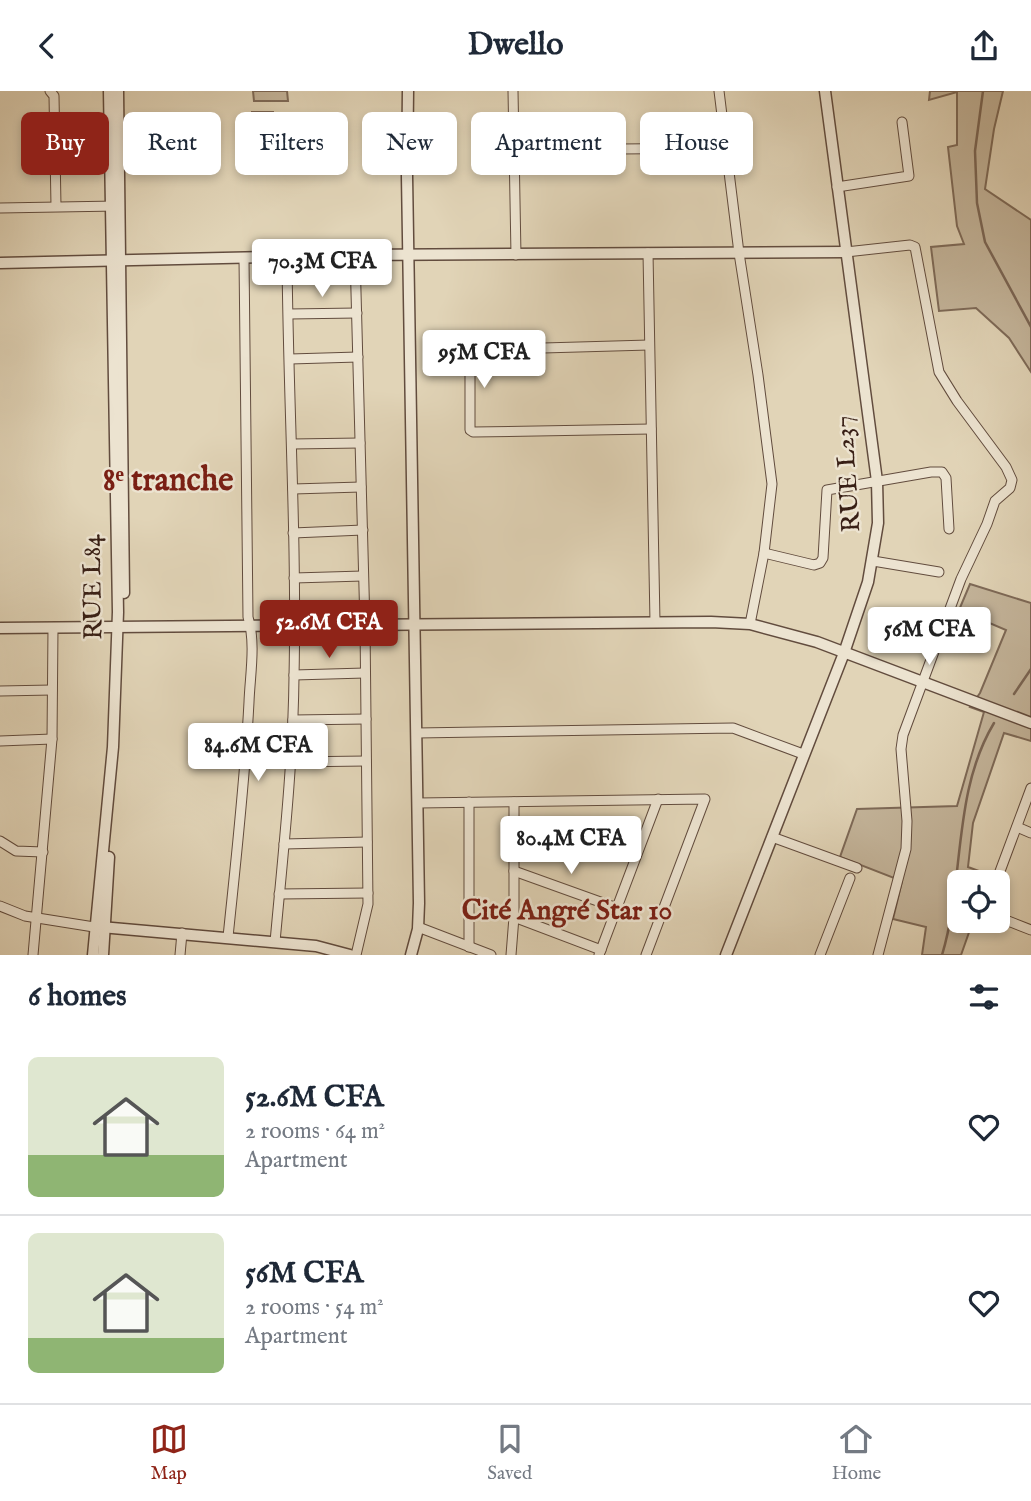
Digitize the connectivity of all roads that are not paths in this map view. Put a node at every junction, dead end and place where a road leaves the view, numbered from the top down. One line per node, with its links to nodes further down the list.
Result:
1 (50, 91): 15 (street)
2 (109, 91): 14 (street, RUE L84)
3 (118, 91): 14 (street, RUE L84)
4 (408, 91): 21 (street)
5 (513, 91): 8 (street)
6 (719, 91): 9 (street)
7 (825, 91): 13 (street, RUE L237)
8 (513, 112)
9 (722, 112)
10 (902, 121): 13 (street)
11 (514, 175): 22 (street)
12 (729, 175): 19 (street)
13 (838, 187): 17 (street, RUE L237)
14 (115, 206): 15 (street); 25 (street, RUE L84)
15 (56, 207): 16 (street)
16 (0, 208)
17 (846, 252): 19 (street); 35 (street, RUE L237); 58 (street)
18 (648, 253): 19 (street); 22 (street); 29 (street)
19 (739, 253): 41 (street)
20 (355, 255): 21 (street); 23 (street); 27 (street)
21 (409, 255): 22 (street); 47 (street)
22 (516, 255)
23 (287, 257): 24 (street); 28 (street)
24 (244, 258): 25 (street); 52 (street)
25 (116, 261): 26 (street); 51 (street, RUE L84)
26 (0, 263)
27 (356, 313): 28 (street); 30 (street)
28 (289, 314): 31 (street)
29 (649, 345): 32 (street); 32 (street)
30 (358, 357): 31 (street); 33 (street)
31 (290, 359): 34 (street)
32 (651, 429): 46 (street)
33 (360, 443): 34 (street); 36 (street)
34 (292, 444): 37 (street)
35 (877, 481): 38 (street); 41 (street); 42 (street, RUE L237)
36 (361, 487): 37 (street); 39 (street)
37 (293, 489): 40 (street)
38 (949, 529)
39 (363, 530): 40 (street); 44 (street)
40 (293, 533): 45 (street)
41 (764, 553): 48 (street)
42 (873, 561): 43 (street); 55 (street, RUE L237)
43 (939, 572)
44 (363, 576): 45 (street); 49 (street)
45 (294, 578): 50 (street)
46 (655, 622): 47 (street); 48 (street)
47 (416, 624): 49 (street); 64 (street)
48 (750, 624): 55 (street)
49 (365, 625): 50 (street); 56 (street)
50 (294, 626): 52 (street); 57 (street)
51 (121, 627): 52 (street); 54 (street); 93 (street, RUE L84)
52 (251, 627): 97 (street)
53 (0, 628): 54 (street)
54 (53, 628): 59 (street)
55 (844, 653): 58 (street); 67 (street, RUE L237)
56 (365, 673): 57 (street); 61 (street)
57 (295, 675): 62 (street)
58 (923, 682): 63 (street); 114 (street)
59 (52, 690): 60 (street); 65 (street)
60 (0, 691)
61 (366, 719): 62 (street); 68 (street)
62 (293, 720): 69 (street)
63 (1031, 723)
64 (418, 733): 67 (street); 74 (street)
65 (52, 739): 66 (street); 81 (street)
66 (0, 741)
67 (803, 754): 77 (street, RUE L237)
68 (366, 761): 69 (street); 79 (street)
69 (290, 762): 80 (street)
70 (1031, 788): 75 (street)
71 (659, 799): 72 (street); 89 (street); 111 (street)
72 (514, 801): 73 (street); 84 (street)
73 (469, 802): 74 (street); 100 (street)
74 (418, 803): 94 (street)
75 (1017, 827): 76 (street); 83 (street)
76 (1031, 833)
77 (772, 837): 82 (street); 112 (street, RUE L237)
78 (0, 841): 81 (street)
79 (367, 842): 80 (street); 86 (street)
80 (284, 844): 87 (street)
81 (43, 852): 91 (street)
82 (858, 868)
83 (1001, 870)
84 (514, 871): 89 (street); 90 (street)
85 (849, 878): 113 (street)
86 (368, 893): 87 (street); 107 (street)
87 (279, 894): 98 (street)
88 (0, 906): 91 (street)
89 (617, 908): 101 (street)
90 (514, 917): 101 (street); 110 (street)
91 (37, 918): 93 (street); 102 (street)
92 (1010, 922): 95 (street)
93 (100, 927): 96 (street); 103 (street, RUE L84); 104 (street, RUE L84)
94 (418, 927): 100 (street); 108 (street)
95 (1031, 930)
96 (182, 933): 97 (street); 105 (street)
97 (228, 937): 98 (street)
98 (275, 941): 99 (street)
99 (289, 943): 106 (street); 107 (street)
100 (469, 947): 109 (street)
101 (600, 953)
102 (33, 955)
103 (93, 955)
104 (103, 955)
105 (180, 955)
106 (285, 955)
107 (353, 955)
108 (411, 955)
109 (491, 955)
110 (511, 955)
111 (646, 955)
112 (726, 955)
113 (820, 955)
114 (878, 955)

